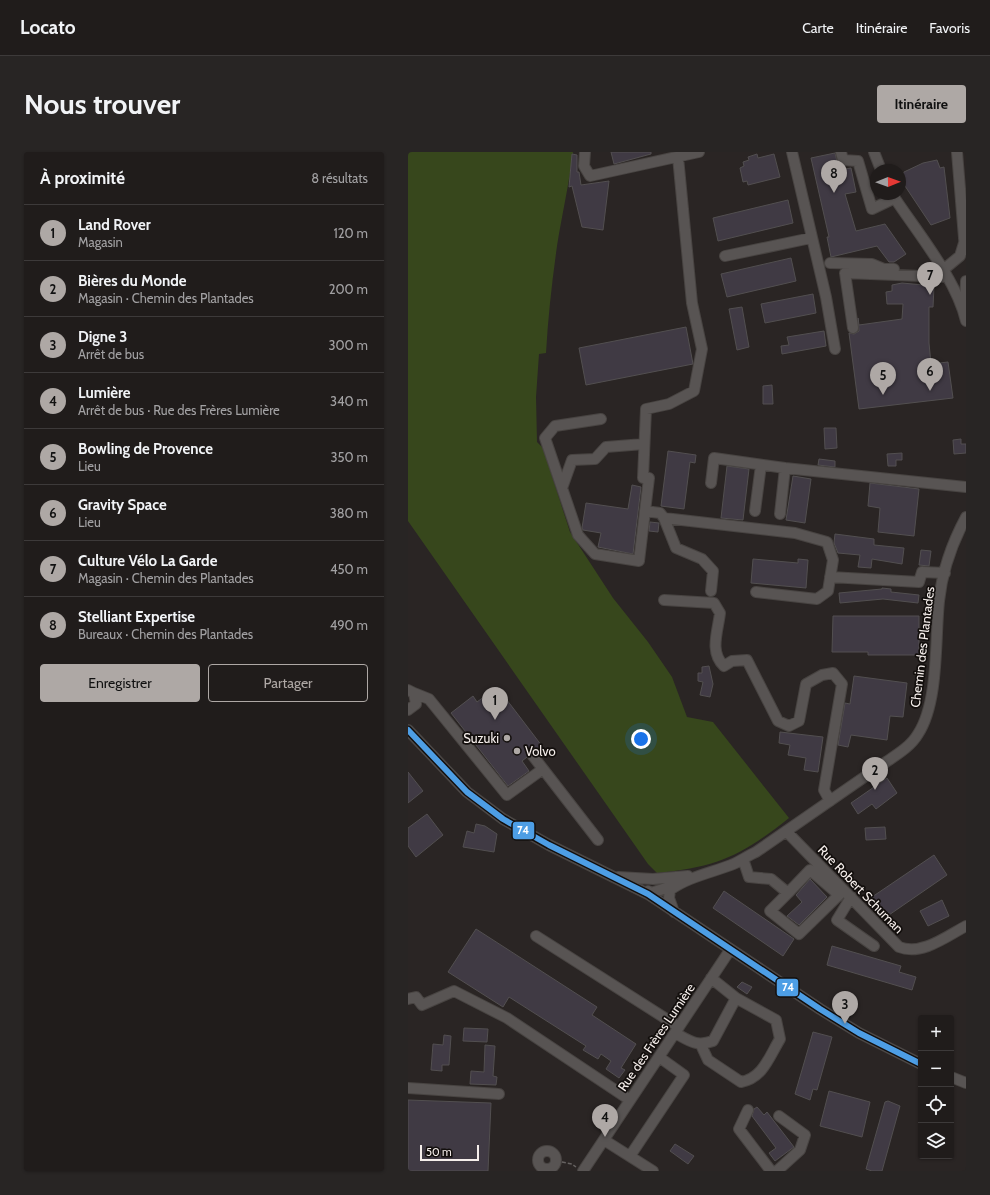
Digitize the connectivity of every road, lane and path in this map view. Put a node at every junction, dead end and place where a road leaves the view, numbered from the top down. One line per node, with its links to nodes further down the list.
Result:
1 (585, 152): 7 (street)
2 (699, 152): 7 (street)
3 (792, 152): 11 (street)
4 (841, 152): 9 (street)
5 (874, 152): 8 (street)
6 (957, 152): 12 (street)
7 (678, 157): 22 (street)
8 (879, 164)
9 (887, 200)
10 (896, 200): 16 (street)
11 (811, 238): 13 (street); 20 (street)
12 (964, 243): 14 (street); 16 (street)
13 (725, 256)
14 (966, 258)
15 (830, 263): 16 (street)
16 (945, 274): 18 (street); 19 (street)
17 (966, 281): 18 (street)
18 (965, 318)
19 (852, 328)
20 (835, 349)
21 (601, 419): 27 (street)
22 (644, 444): 27 (street); 28 (street)
23 (761, 464): 24 (street); 25 (street); 29 (street)
24 (785, 468): 26 (street); 30 (street)
25 (711, 483)
26 (966, 487)
27 (562, 488): 28 (street)
28 (645, 511): 32 (street)
29 (755, 511)
30 (780, 514)
31 (966, 517): 33 (street, Chemin des Plantades)
32 (664, 518): 34 (street); 35 (street)
33 (944, 573): 34 (street); 43 (street, Chemin des Plantades)
34 (830, 577): 36 (street)
35 (711, 591)
36 (756, 592)
37 (664, 600): 43 (street)
38 (411, 692): 39 (street); 42 (street)
39 (408, 710)
40 (408, 730): 47 (street)
41 (533, 756): 42 (street)
42 (543, 769): 45 (street)
43 (830, 801): 44 (street, Chemin des Plantades)
44 (786, 831): 46 (street, Chemin des Plantades); 53 (street, Rue Robert Schuman)
45 (598, 840)
46 (743, 859): 48 (street, Chemin des Plantades); 51 (street)
47 (612, 876): 49 (street); 52 (street)
48 (698, 876): 49 (street); 50 (street)
49 (653, 879): 52 (street)
50 (678, 884): 52 (street); 54 (street)
51 (788, 893): 51 (street)
52 (648, 894): 54 (street)
53 (851, 897): 55 (street, Rue Robert Schuman); 57 (street)
54 (674, 912): 58 (street)
55 (966, 926)
56 (536, 936): 62 (street)
57 (874, 946)
58 (730, 950): 59 (street, Rue des Frères Lumière); 65 (street)
59 (711, 978): 60 (street); 62 (street, Rue des Frères Lumière)
60 (736, 998): 63 (street); 63 (street)
61 (408, 999): 70 (street)
62 (677, 1030): 63 (street); 64 (street, Rue des Frères Lumière)
63 (701, 1045)
64 (659, 1057): 70 (street, Rue des Frères Lumière); 74 (street)
65 (918, 1062)
66 (954, 1078): 67 (street)
67 (966, 1083)
68 (408, 1088): 69 (street)
69 (499, 1094)
70 (630, 1100): 73 (street, Rue des Frères Lumière)
71 (748, 1110): 79 (street)
72 (779, 1116): 80 (street)
73 (604, 1140): 74 (street); 77 (street, Rue des Frères Lumière)
74 (630, 1156): 78 (street)
75 (572, 1164): 76 (path)
76 (550, 1168): 76 (street)
77 (583, 1171)
78 (653, 1171)
79 (771, 1171)
80 (777, 1171)

